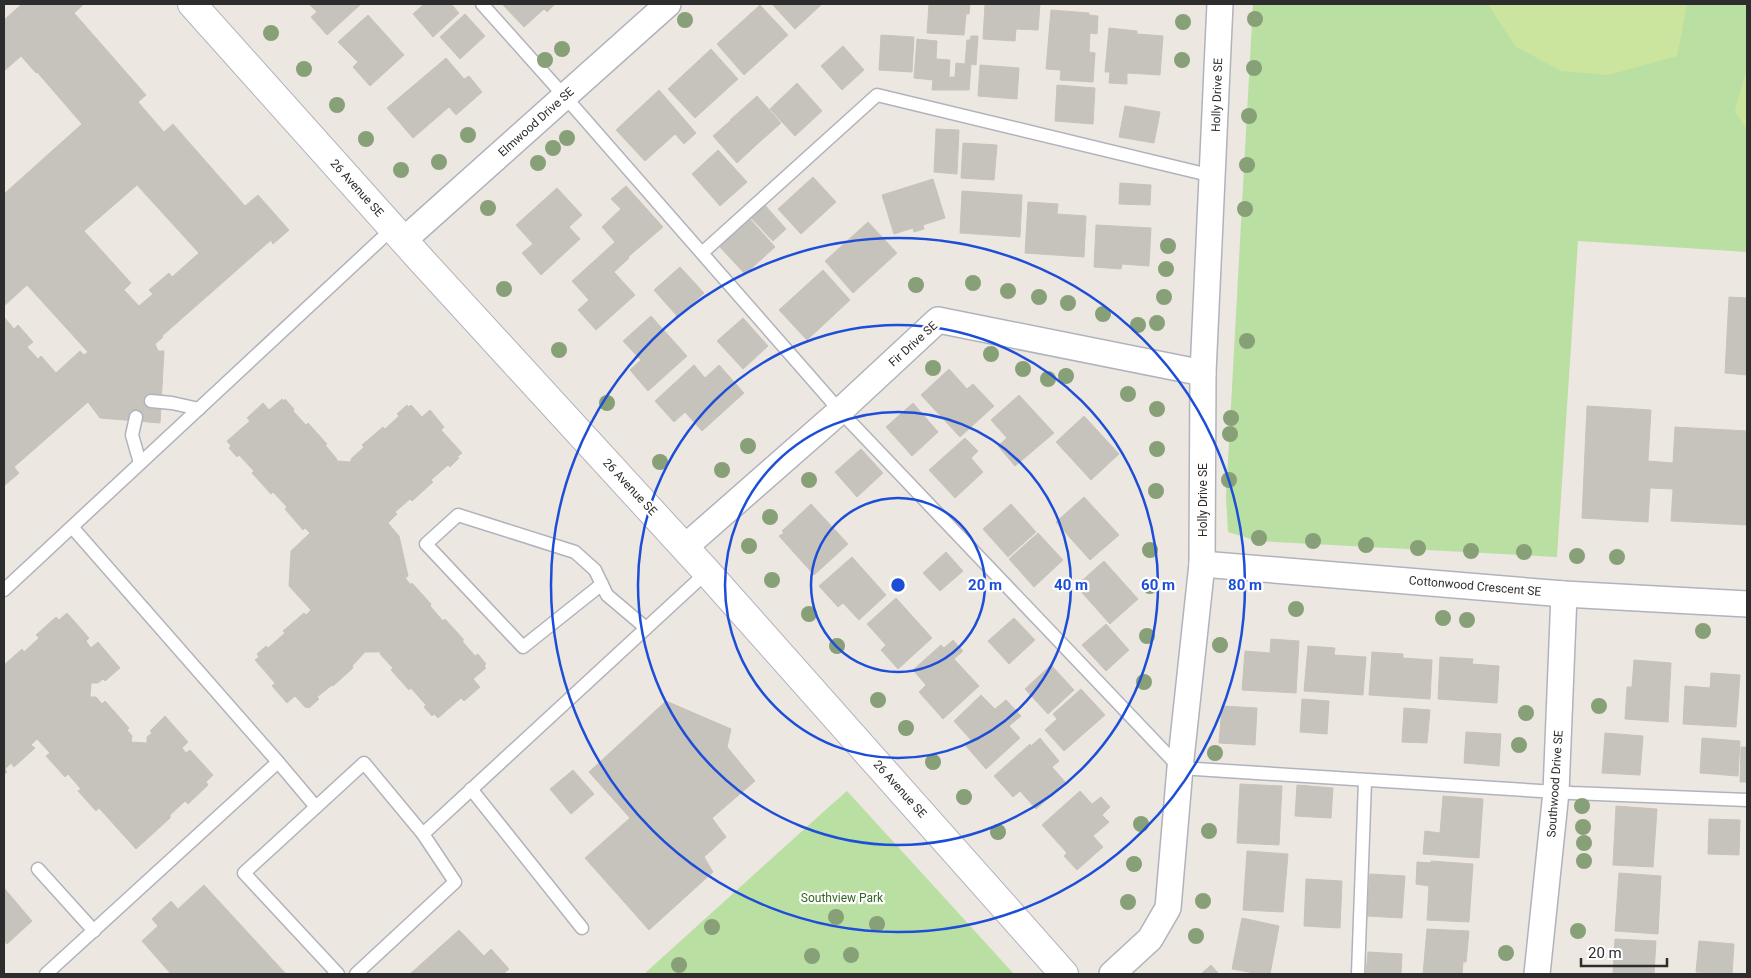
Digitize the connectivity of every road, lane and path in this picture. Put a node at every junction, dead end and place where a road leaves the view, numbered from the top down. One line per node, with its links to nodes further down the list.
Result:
1 (192, 4): 7 (street, 26 Avenue SE)
2 (482, 4): 5 (lane)
3 (668, 4): 5 (street, Elmwood Drive SE)
4 (1220, 4): 6 (street, Holly Drive SE)
5 (565, 96): 7 (street, Elmwood Drive SE); 8 (lane)
6 (1213, 176): 8 (lane); 9 (street, Holly Drive SE)
7 (398, 234): 11 (lane); 16 (street, 26 Avenue SE)
8 (702, 253): 12 (lane)
9 (1203, 373): 12 (street, Fir Drive SE); 17 (street, Holly Drive SE)
10 (151, 401): 11 (lane)
11 (199, 409): 14 (lane)
12 (840, 411): 16 (street, Fir Drive SE); 25 (lane)
13 (136, 416): 14 (lane)
14 (140, 464): 15 (lane)
15 (72, 527): 20 (lane); 24 (lane)
16 (685, 547): 18 (street, 26 Avenue SE)
17 (1202, 564): 21 (street, Cottonwood Crescent SE); 25 (street, Holly Drive SE)
18 (707, 572): 23 (lane); 38 (street, 26 Avenue SE)
19 (602, 584): 19 (lane); 23 (lane)
20 (4, 590)
21 (1564, 594): 22 (street, Cottonwood Crescent SE); 28 (street, Southwood Drive SE)
22 (1747, 604)
23 (646, 628): 27 (lane)
24 (278, 762): 30 (lane); 34 (lane)
25 (1180, 768): 26 (lane); 39 (street, Holly Drive SE)
26 (1365, 781): 28 (lane); 40 (lane)
27 (471, 789): 31 (lane); 33 (lane)
28 (1556, 792): 29 (lane); 41 (street, Southwood Drive SE)
29 (1747, 800)
30 (316, 807): 31 (lane); 36 (lane)
31 (423, 834): 37 (lane)
32 (38, 869): 34 (lane)
33 (582, 928)
34 (94, 931): 35 (lane)
35 (46, 974)
36 (338, 974)
37 (356, 974)
38 (1064, 974)
39 (1112, 974)
40 (1358, 974)
41 (1537, 974)

